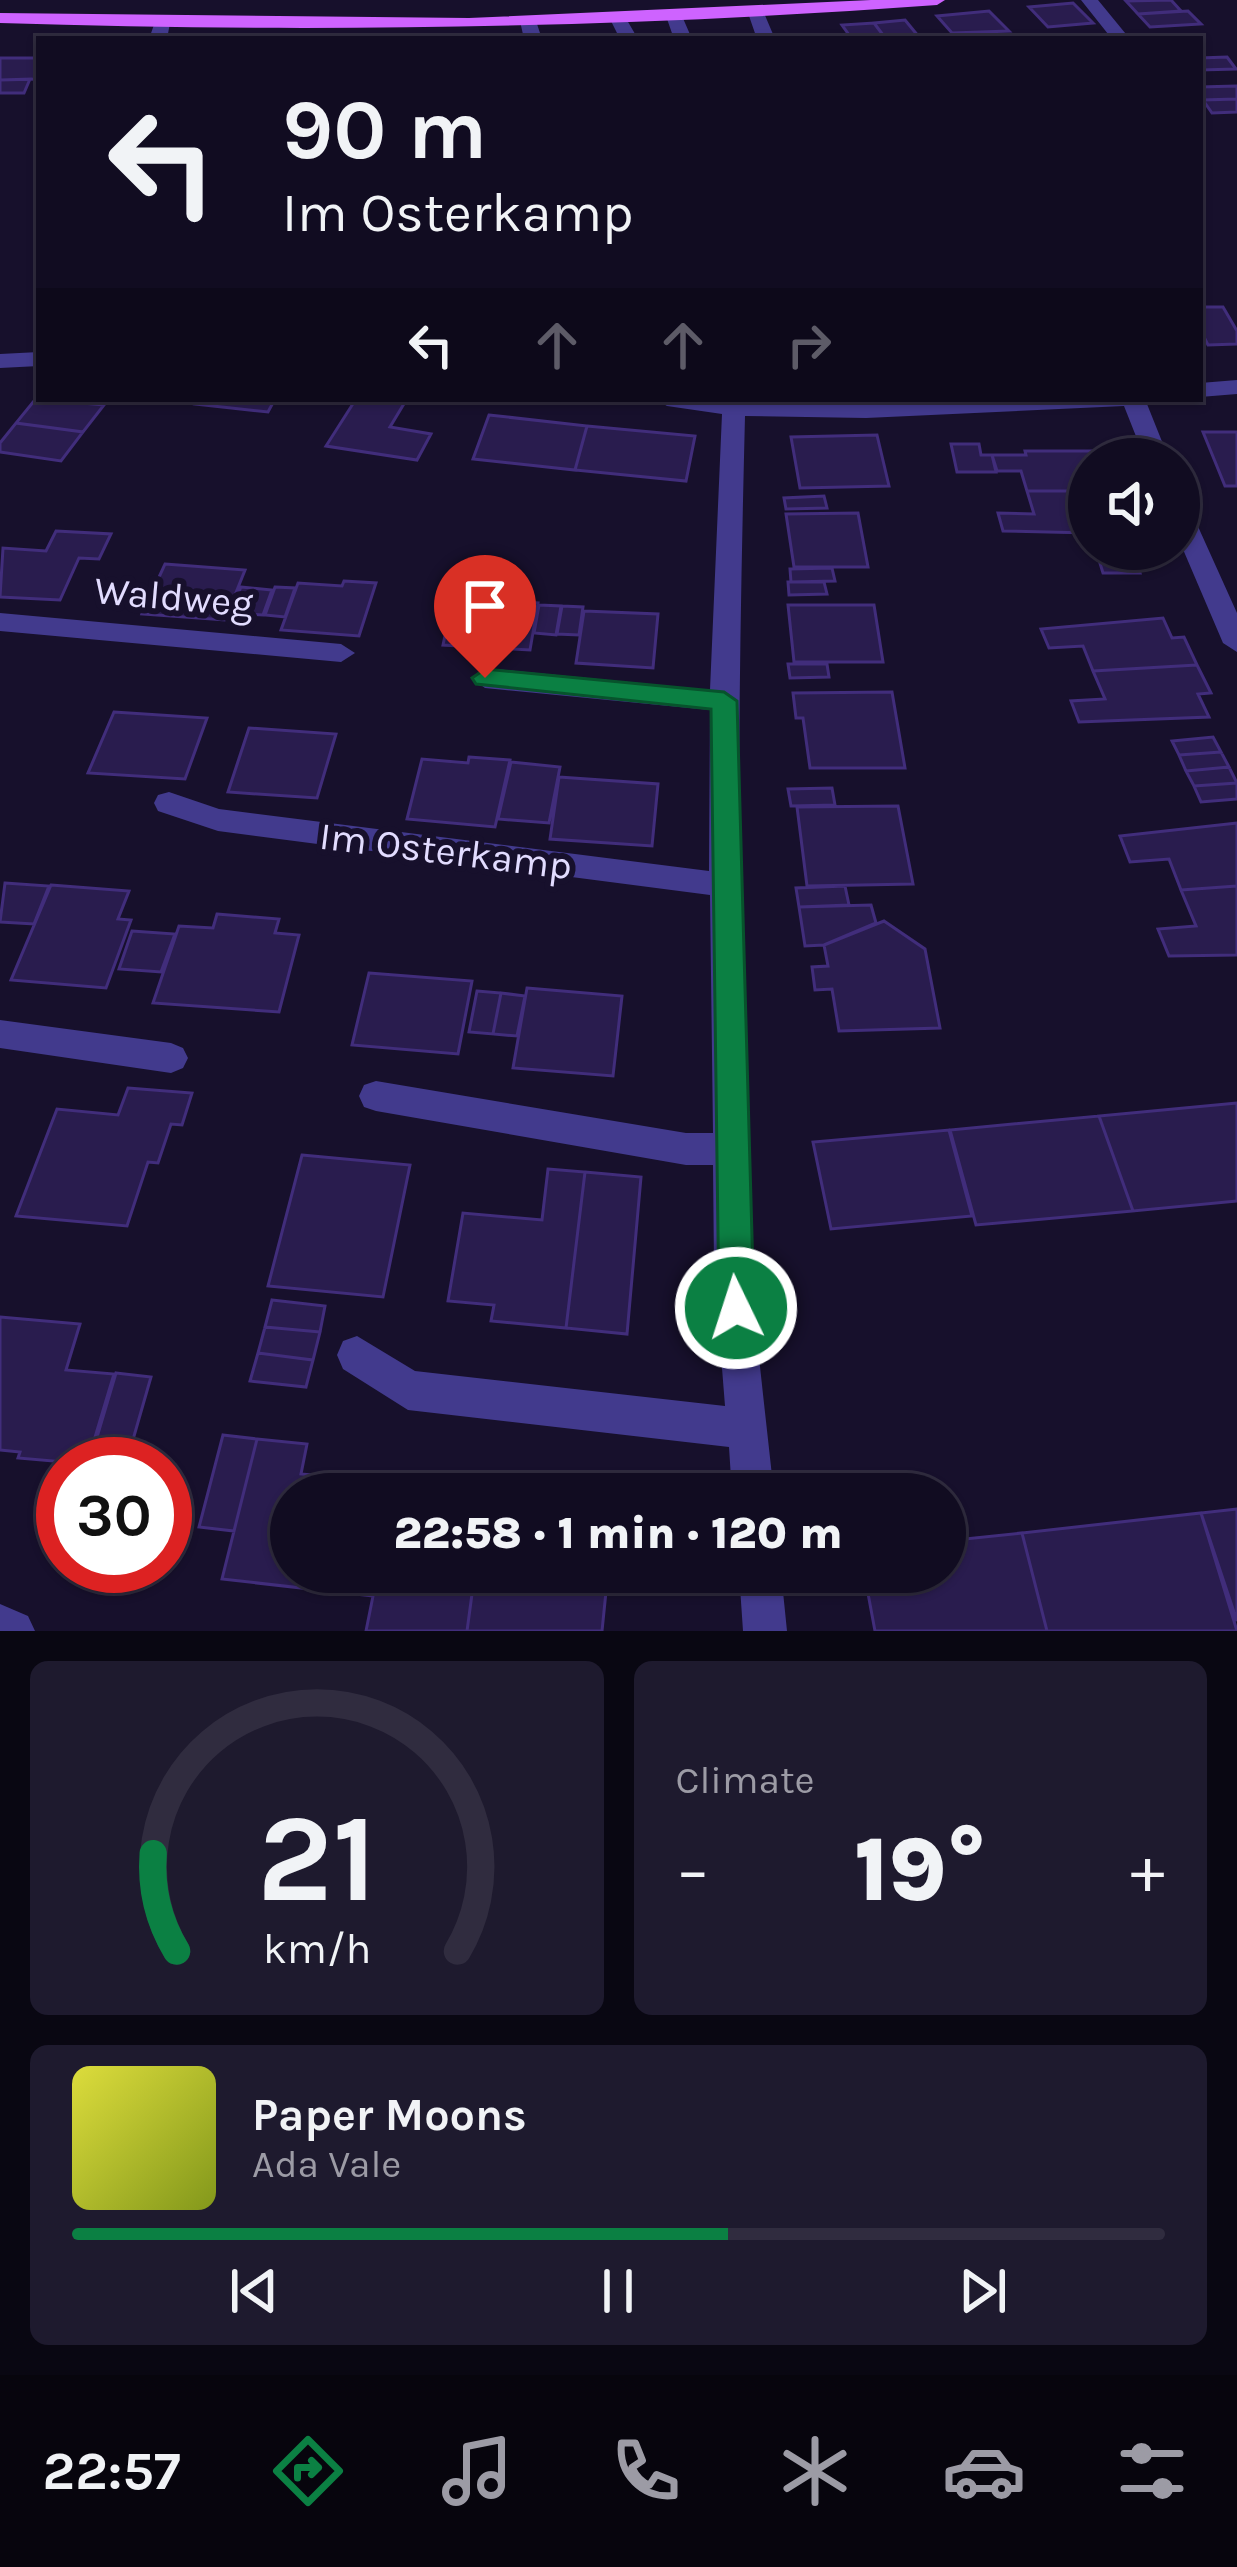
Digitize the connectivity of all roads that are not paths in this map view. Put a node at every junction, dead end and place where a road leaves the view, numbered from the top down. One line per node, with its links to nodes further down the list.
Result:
1 (937, 0): 3 (main road)
2 (1089, 0): 12 (street)
3 (756, 13): 4 (main road); 11 (street)
4 (674, 16): 6 (main road); 10 (street)
5 (0, 18): 8 (main road)
6 (618, 19): 7 (main road); 9 (street)
7 (531, 30): 8 (main road)
8 (160, 31)
9 (627, 36)
10 (681, 36)
11 (765, 36)
12 (1119, 36)
13 (36, 359): 14 (street)
14 (0, 361)
15 (1237, 387): 16 (street)
16 (1203, 390)
17 (687, 402): 20 (street)
18 (1080, 402): 20 (street)
19 (1134, 402): 21 (street)
20 (734, 409): 27 (street)
21 (1149, 438)
22 (1200, 559): 24 (street)
23 (0, 622): 25 (street, Waldweg)
24 (1237, 643)
25 (340, 653)
26 (485, 678): 27 (street)
27 (724, 701): 29 (street)
28 (169, 802): 29 (street, Im Osterkamp)
29 (725, 885): 33 (street)
30 (0, 1034): 31 (street)
31 (171, 1058)
32 (376, 1096): 33 (street)
33 (730, 1149): 35 (street)
34 (357, 1354): 35 (street)
35 (748, 1429): 36 (street)
36 (751, 1473)
37 (762, 1593): 40 (street)
38 (0, 1626): 39 (street)
39 (13, 1631)
40 (765, 1631)

